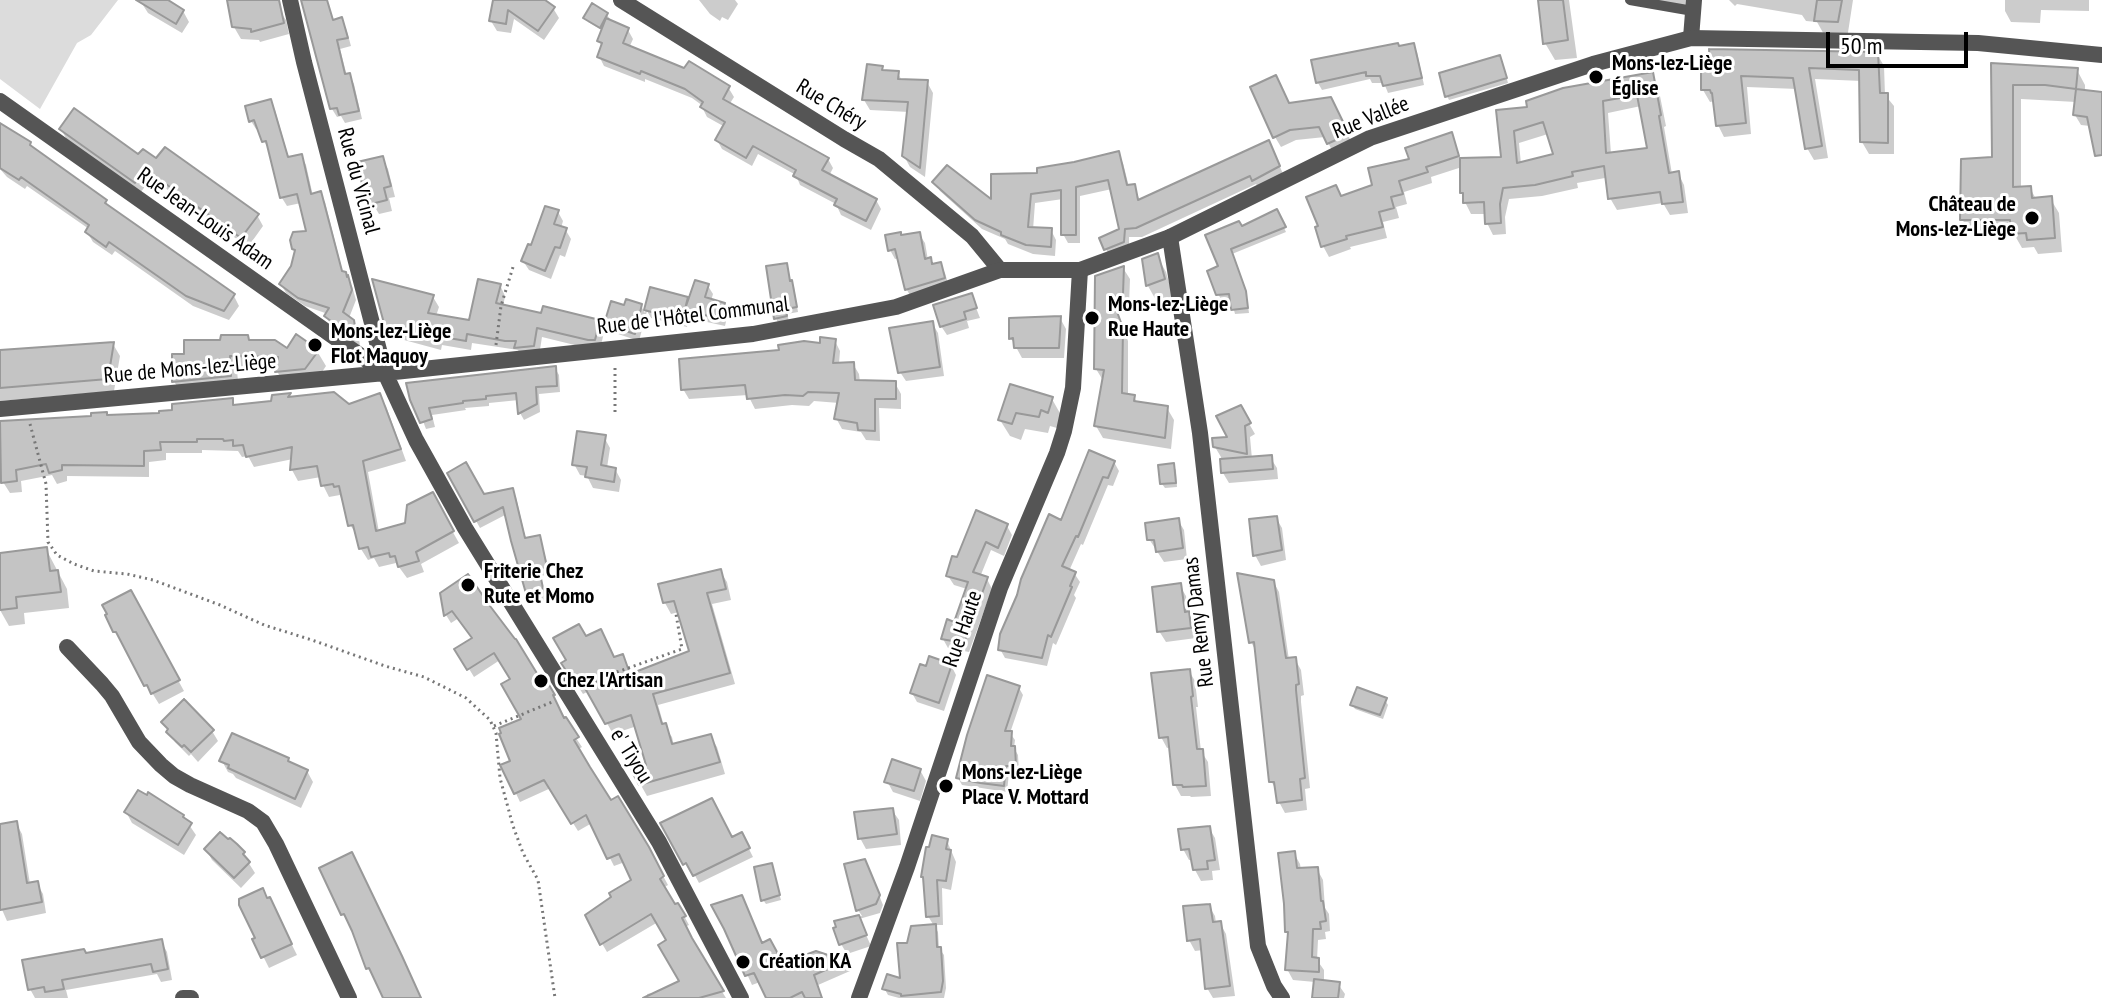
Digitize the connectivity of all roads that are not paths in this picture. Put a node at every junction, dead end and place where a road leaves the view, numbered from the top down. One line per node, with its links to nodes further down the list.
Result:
1 (290, 0): 11 (street, Rue du Vicinal)
2 (621, 0): 9 (street, Rue Chéry)
3 (1630, 0): 4 (lane)
4 (1693, 6): 5 (street)
5 (1691, 38): 6 (street, Rue Vallée); 8 (street, Rue Vallée)
6 (2102, 55)
7 (0, 101): 11 (street, Rue Jean-Louis Adam)
8 (1170, 237): 10 (street, Rue Vallée); 19 (street, Rue Remy Damas)
9 (1000, 270): 10 (street, Rue de l'Hôtel Communal); 11 (street, Rue de l'Hôtel Communal)
10 (1080, 270): 18 (street, Rue Haute)
11 (385, 373): 12 (street, Rue de Mons-lez-Liège); 17 (street, e' Tiyou)
12 (0, 409)
13 (67, 647): 16 (street)
14 (183, 998): 15 (street)
15 (191, 998)
16 (349, 998)
17 (741, 998)
18 (859, 998)
19 (1282, 998)

